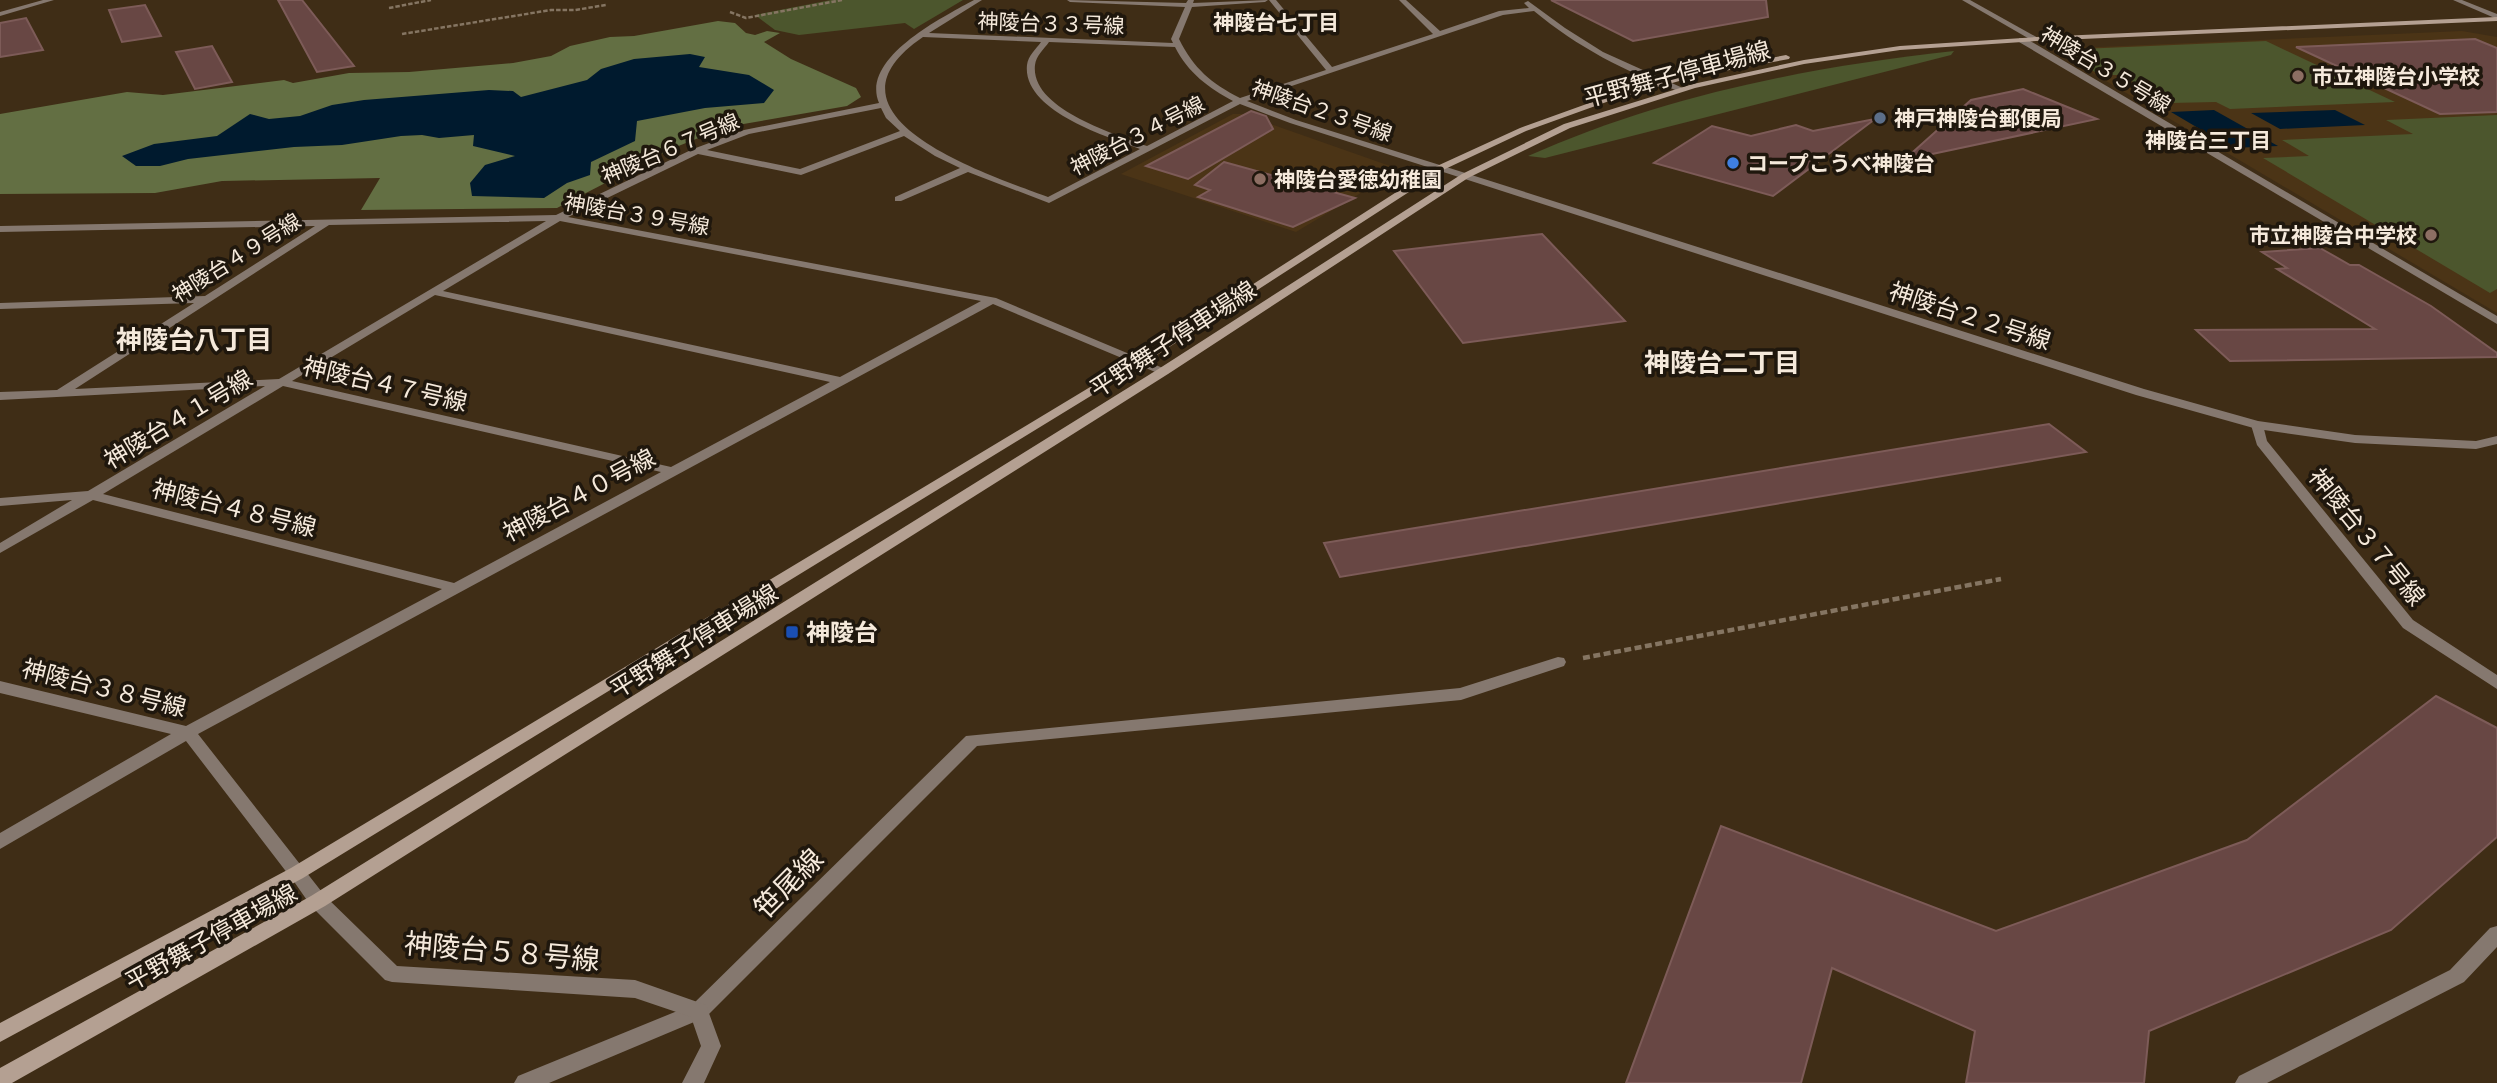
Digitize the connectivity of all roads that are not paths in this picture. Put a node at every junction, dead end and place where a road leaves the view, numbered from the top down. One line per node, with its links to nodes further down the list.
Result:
1 (51, 0): 13 (street)
2 (979, 0): 16 (street)
3 (1070, 0): 10 (street)
4 (1265, 0): 10 (street)
5 (1272, 0): 20 (street)
6 (1402, 0): 15 (street)
7 (1525, 0): 11 (street)
8 (1965, 0): 17 (street, 神陵台３５号線)
9 (2456, 0): 12 (street)
10 (1190, 3): 19 (street)
11 (1535, 9): 15 (street, 神陵台３４号線); 21 (street)
12 (2491, 12): 14 (street); 17 (main road, 平野舞子停車場線)
13 (0, 14)
14 (2497, 18): 17 (main road, 平野舞子停車場線)
15 (1438, 34): 20 (street, 神陵台３４号線)
16 (923, 35): 18 (street, 神陵台３３号線); 24 (street)
17 (2026, 37): 21 (main road, 平野舞子停車場線); 22 (main road, 平野舞子停車場線); 39 (street, 神陵台３５号線)
18 (1046, 41): 19 (street, 神陵台３３号線); 26 (street)
19 (1177, 45): 23 (street, 神陵台２３号線)
20 (1331, 71): 23 (street, 神陵台３４号線)
21 (1658, 82): 22 (street); 28 (main road, 平野舞子停車場線)
22 (1681, 89): 30 (main road, 平野舞子停車場線)
23 (1240, 101): 26 (street, 神陵台３４号線); 28 (street, 神陵台２３号線)
24 (882, 105): 25 (street); 27 (street, 神陵台６７号線)
25 (904, 133): 27 (street); 29 (street)
26 (1149, 149): 29 (street, 神陵台３４号線)
27 (696, 151): 32 (street, 神陵台６７号線)
28 (1440, 168): 30 (street, 神陵台２２号線); 40 (main road, 平野舞子停車場線)
29 (967, 169): 31 (street)
30 (1465, 176): 41 (main road, 平野舞子停車場線); 46 (street, 神陵台２２号線)
31 (898, 199)
32 (558, 218): 33 (street, 神陵台３９号線); 35 (street, 神陵台４１号線); 37 (street, 神陵台３９号線)
33 (327, 222): 34 (street, 神陵台３９号線); 36 (street, 神陵台４９号線)
34 (0, 229)
35 (434, 292): 42 (street); 43 (street, 神陵台４１号線)
36 (205, 299): 38 (street); 44 (street, 神陵台４９号線)
37 (992, 300): 40 (street, 神陵台３９号線); 42 (street, 神陵台４０号線)
38 (0, 306)
39 (2497, 321)
40 (1139, 362): 41 (street, 神陵台３９号線); 58 (main road, 平野舞子停車場線)
41 (1164, 371): 59 (main road, 平野舞子停車場線)
42 (842, 381): 48 (street, 神陵台４０号線)
43 (282, 382): 44 (street, 神陵台４７号線); 48 (street, 神陵台４７号線); 49 (street, 神陵台４１号線)
44 (60, 393): 45 (street, 神陵台４７号線)
45 (0, 396)
46 (2258, 425): 47 (street, 神陵台２２号線); 54 (street, 神陵台３７号線)
47 (2497, 440)
48 (672, 471): 52 (street, 神陵台４０号線)
49 (91, 495): 50 (street, 神陵台４８号線); 51 (street, 神陵台４１号線); 52 (street, 神陵台４８号線)
50 (0, 502)
51 (0, 550)
52 (455, 587): 56 (street, 神陵台４０号線)
53 (1558, 662): 61 (street, 笹尾線)
54 (2497, 683)
55 (0, 687): 56 (street, 神陵台３８号線)
56 (188, 732): 57 (street, 神陵台４０号線); 58 (street, 神陵台３８号線)
57 (0, 842)
58 (297, 873): 59 (street, 神陵台５８号線); 62 (main road, 平野舞子停車場線)
59 (318, 901): 61 (street, 神陵台５８号線); 63 (main road, 平野舞子停車場線)
60 (2497, 934): 66 (street)
61 (699, 1011): 64 (street); 65 (street)
62 (0, 1033)
63 (0, 1079)
64 (526, 1083)
65 (693, 1083)
66 (2246, 1083)

